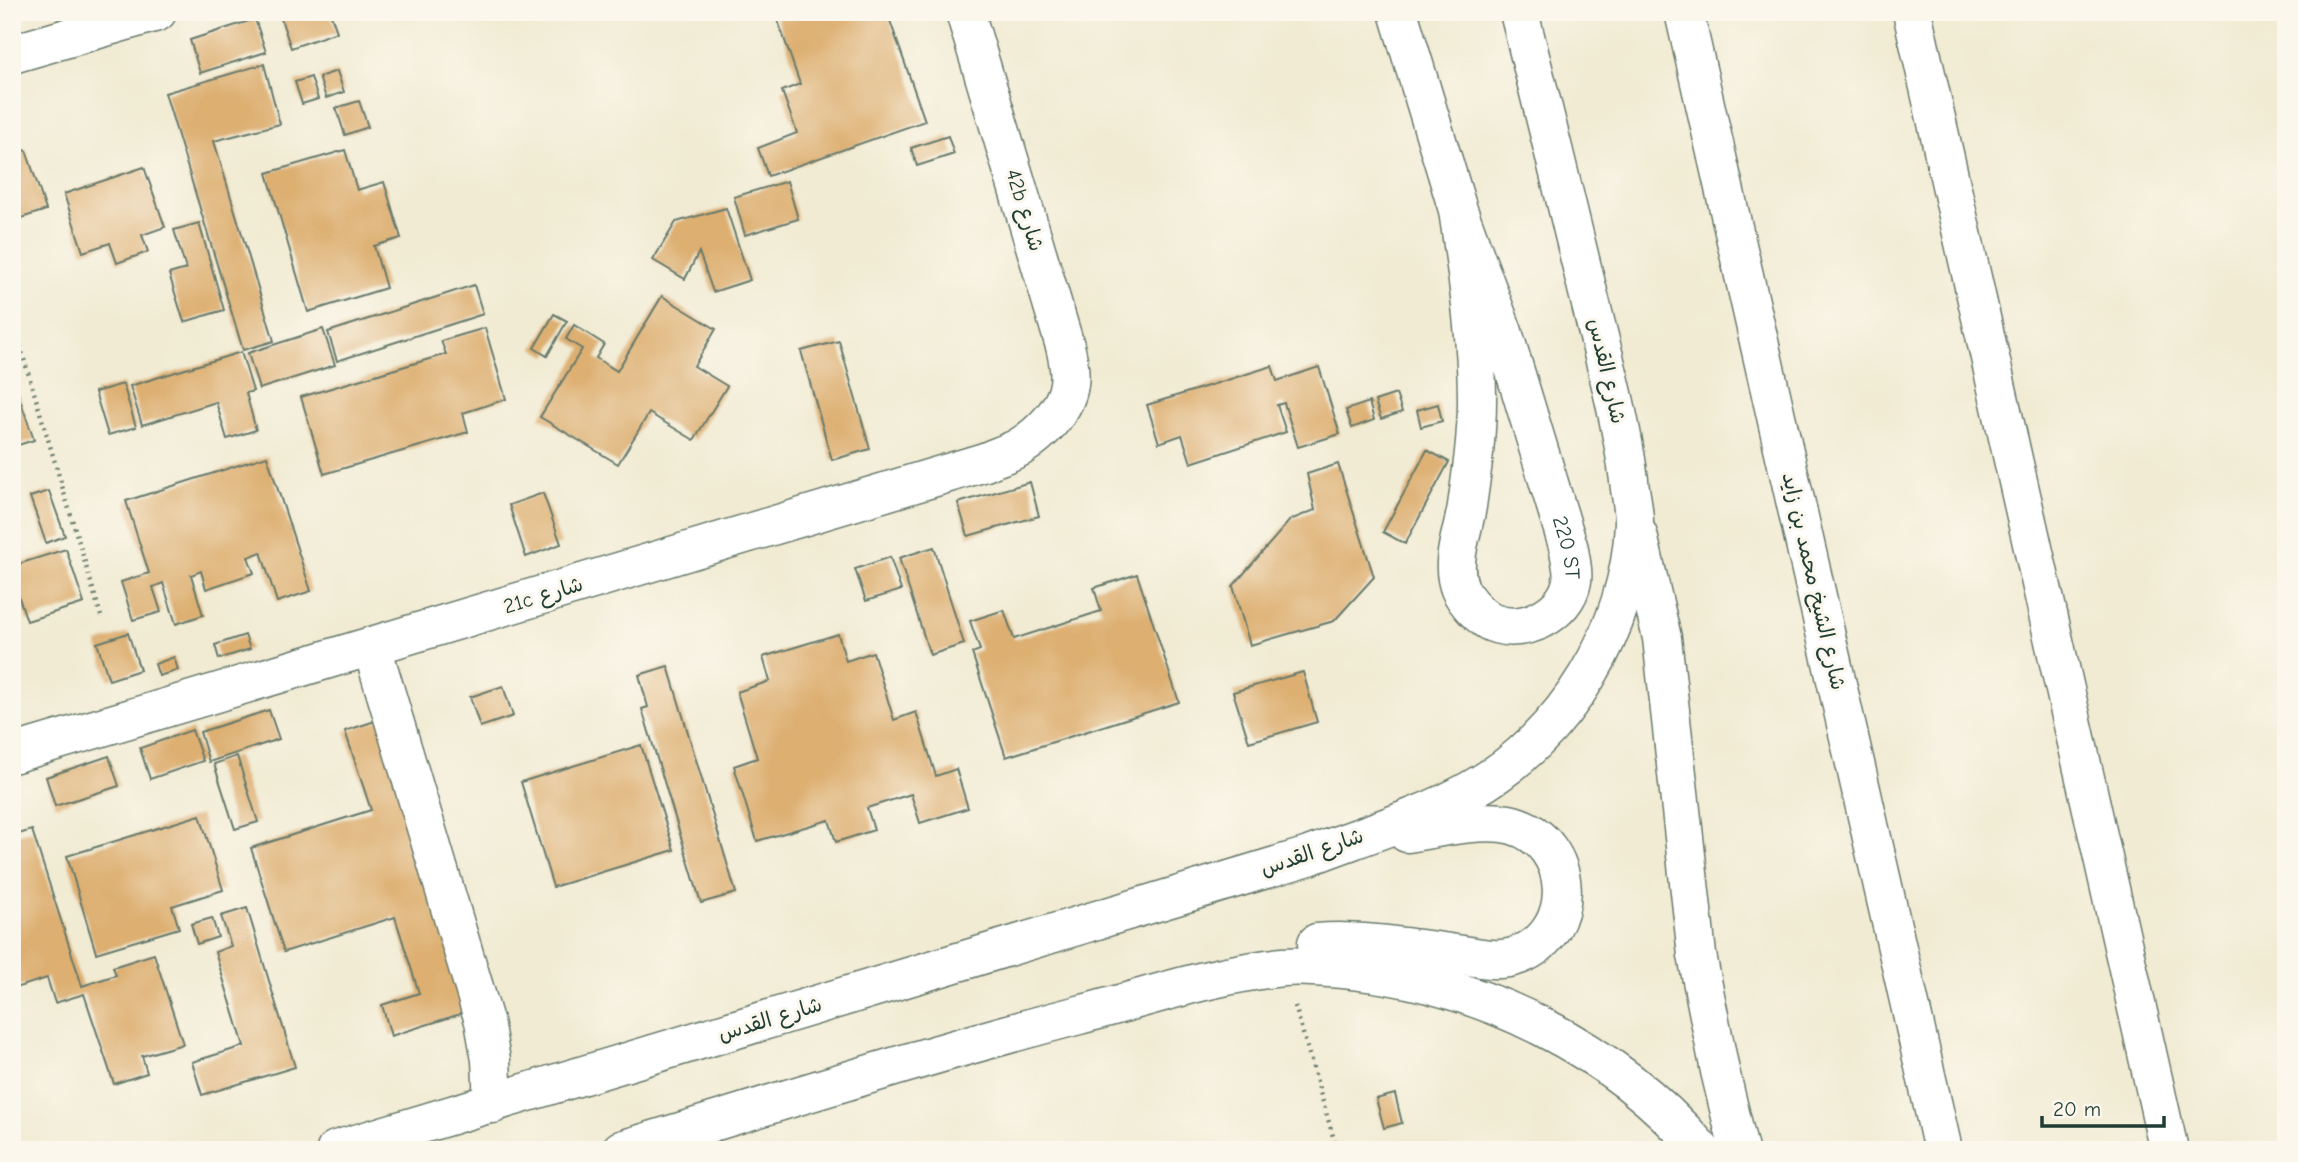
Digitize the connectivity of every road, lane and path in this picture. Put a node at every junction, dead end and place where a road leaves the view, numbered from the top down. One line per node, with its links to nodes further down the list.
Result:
1 (157, 12): 7 (main road)
2 (965, 12): 10 (main road, 42b شارع)
3 (1398, 12): 8 (main road, 220 ST)
4 (1519, 12): 11 (main road, شارع القدس)
5 (1684, 12): 24 (main road, شارع الشيخ محمد بن زايد)
6 (1912, 12): 25 (main road)
7 (12, 54)
8 (1458, 210): 8 (main road, 220 ST)
9 (12, 319): 12 (path)
10 (1060, 409): 13 (main road, 21c شارع)
11 (1634, 520): 15 (main road, شارع القدس); 23 (main road)
12 (101, 616)
13 (372, 647): 14 (main road, 21c شارع); 18 (main road)
14 (12, 754)
15 (1309, 856): 17 (main road); 18 (main road, شارع القدس)
16 (1283, 967): 17 (main road); 21 (path); 22 (main road)
17 (1030, 1027): 20 (main road)
18 (493, 1104): 19 (main road, شارع القدس)
19 (336, 1150)
20 (621, 1150)
21 (1336, 1150)
22 (1701, 1150)
23 (1739, 1150)
24 (1943, 1150)
25 (2169, 1150)

